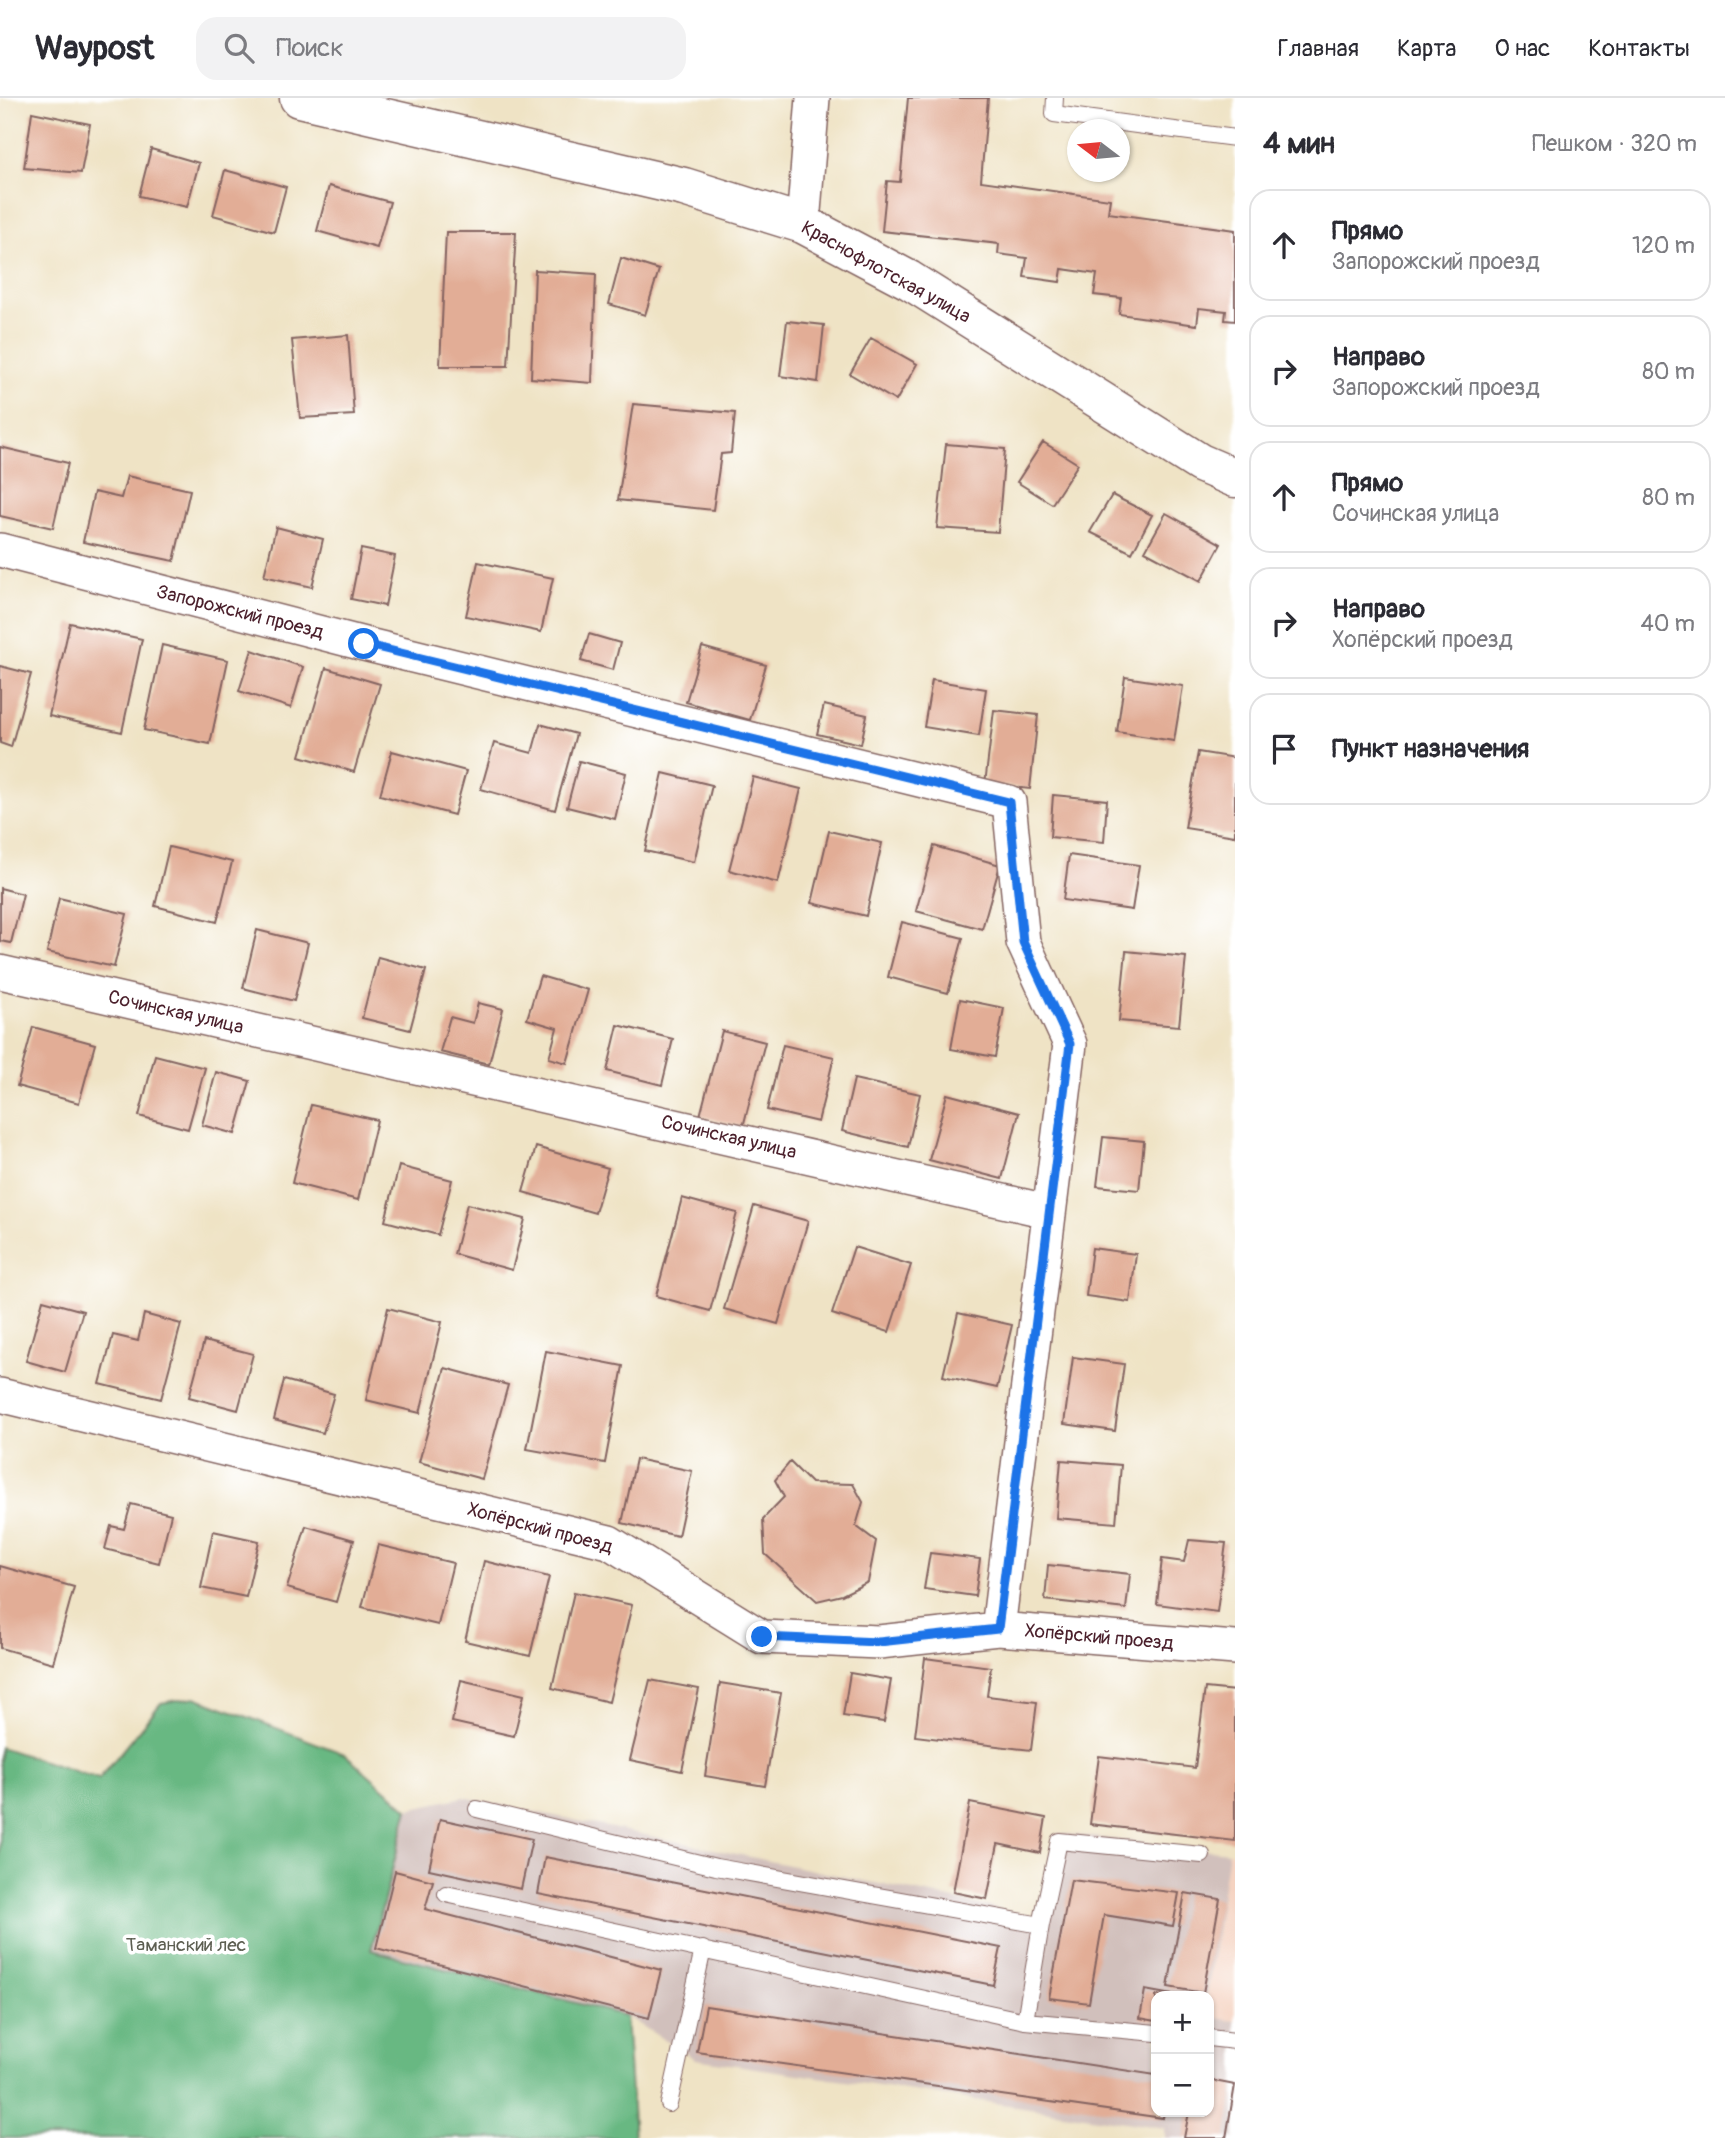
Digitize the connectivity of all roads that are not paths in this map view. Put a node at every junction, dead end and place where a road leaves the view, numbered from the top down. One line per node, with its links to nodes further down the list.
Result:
1 (299, 98): 5 (street, Краснофлотская улица)
2 (813, 98): 5 (street)
3 (1055, 98): 4 (lane)
4 (1235, 138)
5 (803, 224): 6 (street, Краснофлотская улица)
6 (1235, 478)
7 (0, 550): 9 (street, Запорожский проезд)
8 (0, 972): 9 (street, Сочинская улица)
9 (1047, 1211): 11 (street)
10 (0, 1395): 11 (street, Хопёрский проезд)
11 (998, 1629): 12 (street, Хопёрский проезд)
12 (1235, 1648)
13 (477, 1809): 16 (lane)
14 (1202, 1855): 16 (lane)
15 (446, 1894): 17 (lane)
16 (1041, 1925): 18 (lane)
17 (703, 1949): 18 (lane); 22 (lane)
18 (1024, 2021): 19 (lane)
19 (1151, 2033)
20 (1214, 2039): 21 (lane)
21 (1235, 2041)
22 (668, 2104)

